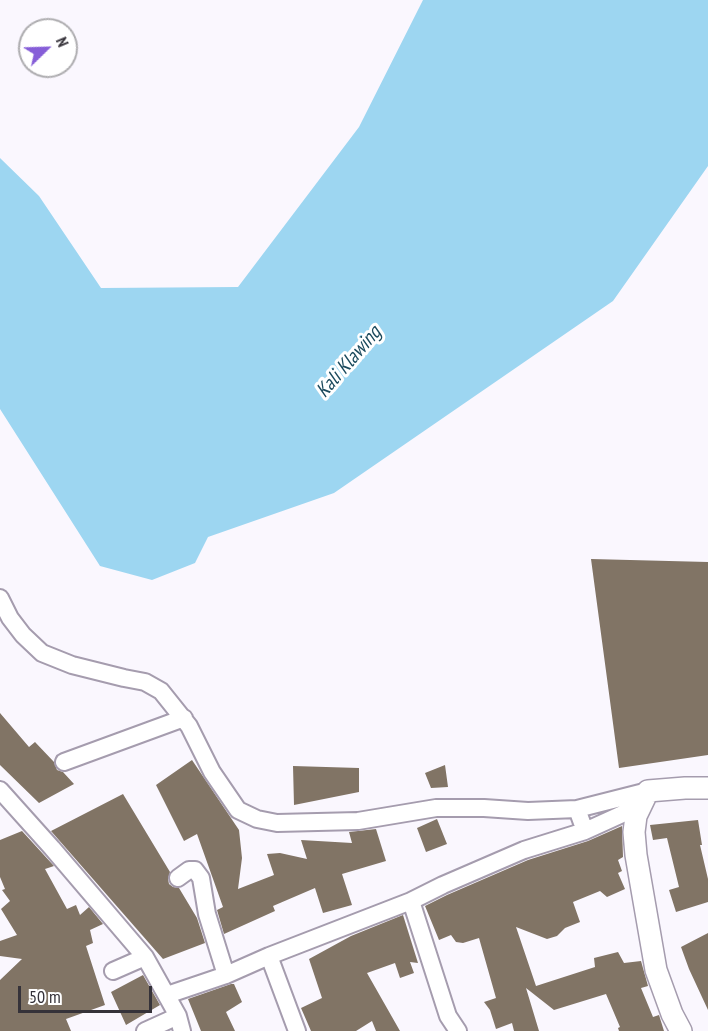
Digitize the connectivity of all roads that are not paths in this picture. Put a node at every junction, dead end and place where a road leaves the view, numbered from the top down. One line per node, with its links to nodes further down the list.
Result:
1 (0, 598): 2 (street)
2 (184, 718): 3 (street); 7 (street)
3 (64, 762)
4 (708, 788): 6 (street)
5 (0, 790): 12 (street)
6 (644, 799): 7 (street); 8 (street); 20 (street)
7 (578, 809): 8 (street)
8 (585, 831): 10 (street)
9 (178, 878): 14 (street)
10 (411, 901): 11 (street); 19 (street)
11 (269, 956): 14 (street); 18 (street)
12 (145, 957): 13 (street); 15 (street)
13 (113, 971)
14 (226, 975): 15 (street)
15 (167, 995): 16 (street)
16 (180, 1024): 17 (street)
17 (145, 1031)
18 (297, 1031)
19 (458, 1031)
20 (681, 1031)

